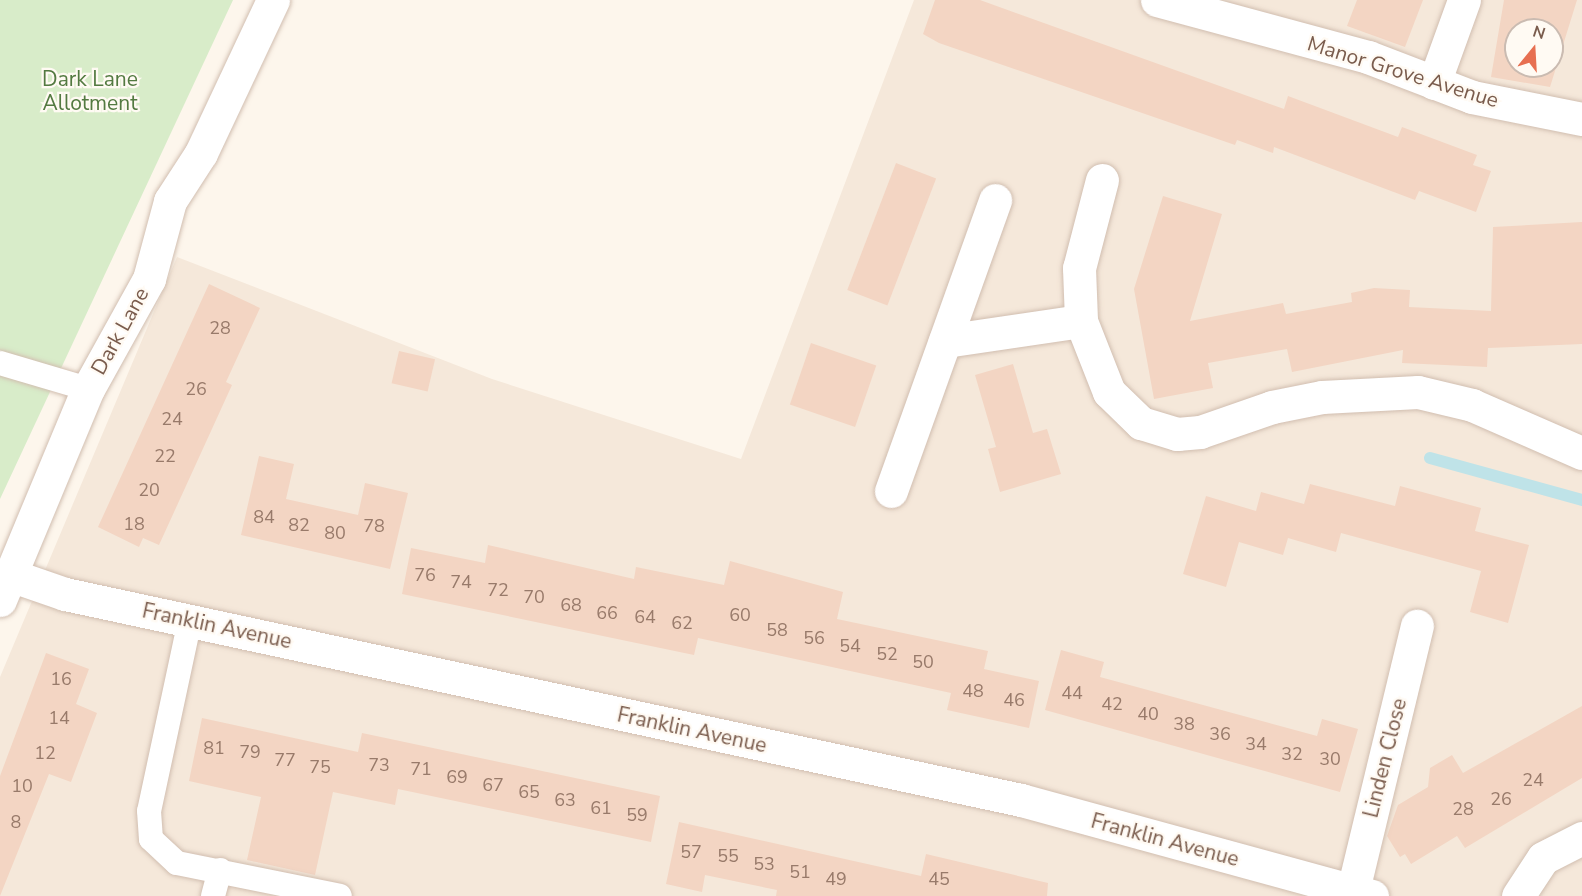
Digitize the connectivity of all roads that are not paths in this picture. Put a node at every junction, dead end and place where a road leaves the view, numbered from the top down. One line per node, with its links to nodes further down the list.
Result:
1 (273, 0): 11 (street, Dark Lane)
2 (1157, 0): 4 (street, Manor Grove Avenue)
3 (1464, 0): 4 (street)
4 (1434, 83): 5 (street, Manor Grove Avenue)
5 (1582, 118)
6 (1102, 180): 8 (street)
7 (995, 200): 9 (street)
8 (1081, 321): 9 (street); 12 (street)
9 (945, 340): 13 (street)
10 (0, 363): 11 (lane)
11 (88, 389): 14 (street, Dark Lane)
12 (1582, 453)
13 (891, 491)
14 (5, 588): 15 (street, Franklin Avenue)
15 (190, 620): 18 (lane); 19 (street, Franklin Avenue)
16 (1417, 626): 19 (street, Linden Close)
17 (1582, 838): 22 (street)
18 (220, 870): 20 (lane); 21 (lane)
19 (1362, 893)
20 (213, 896)
21 (340, 896)
22 (1518, 896)

